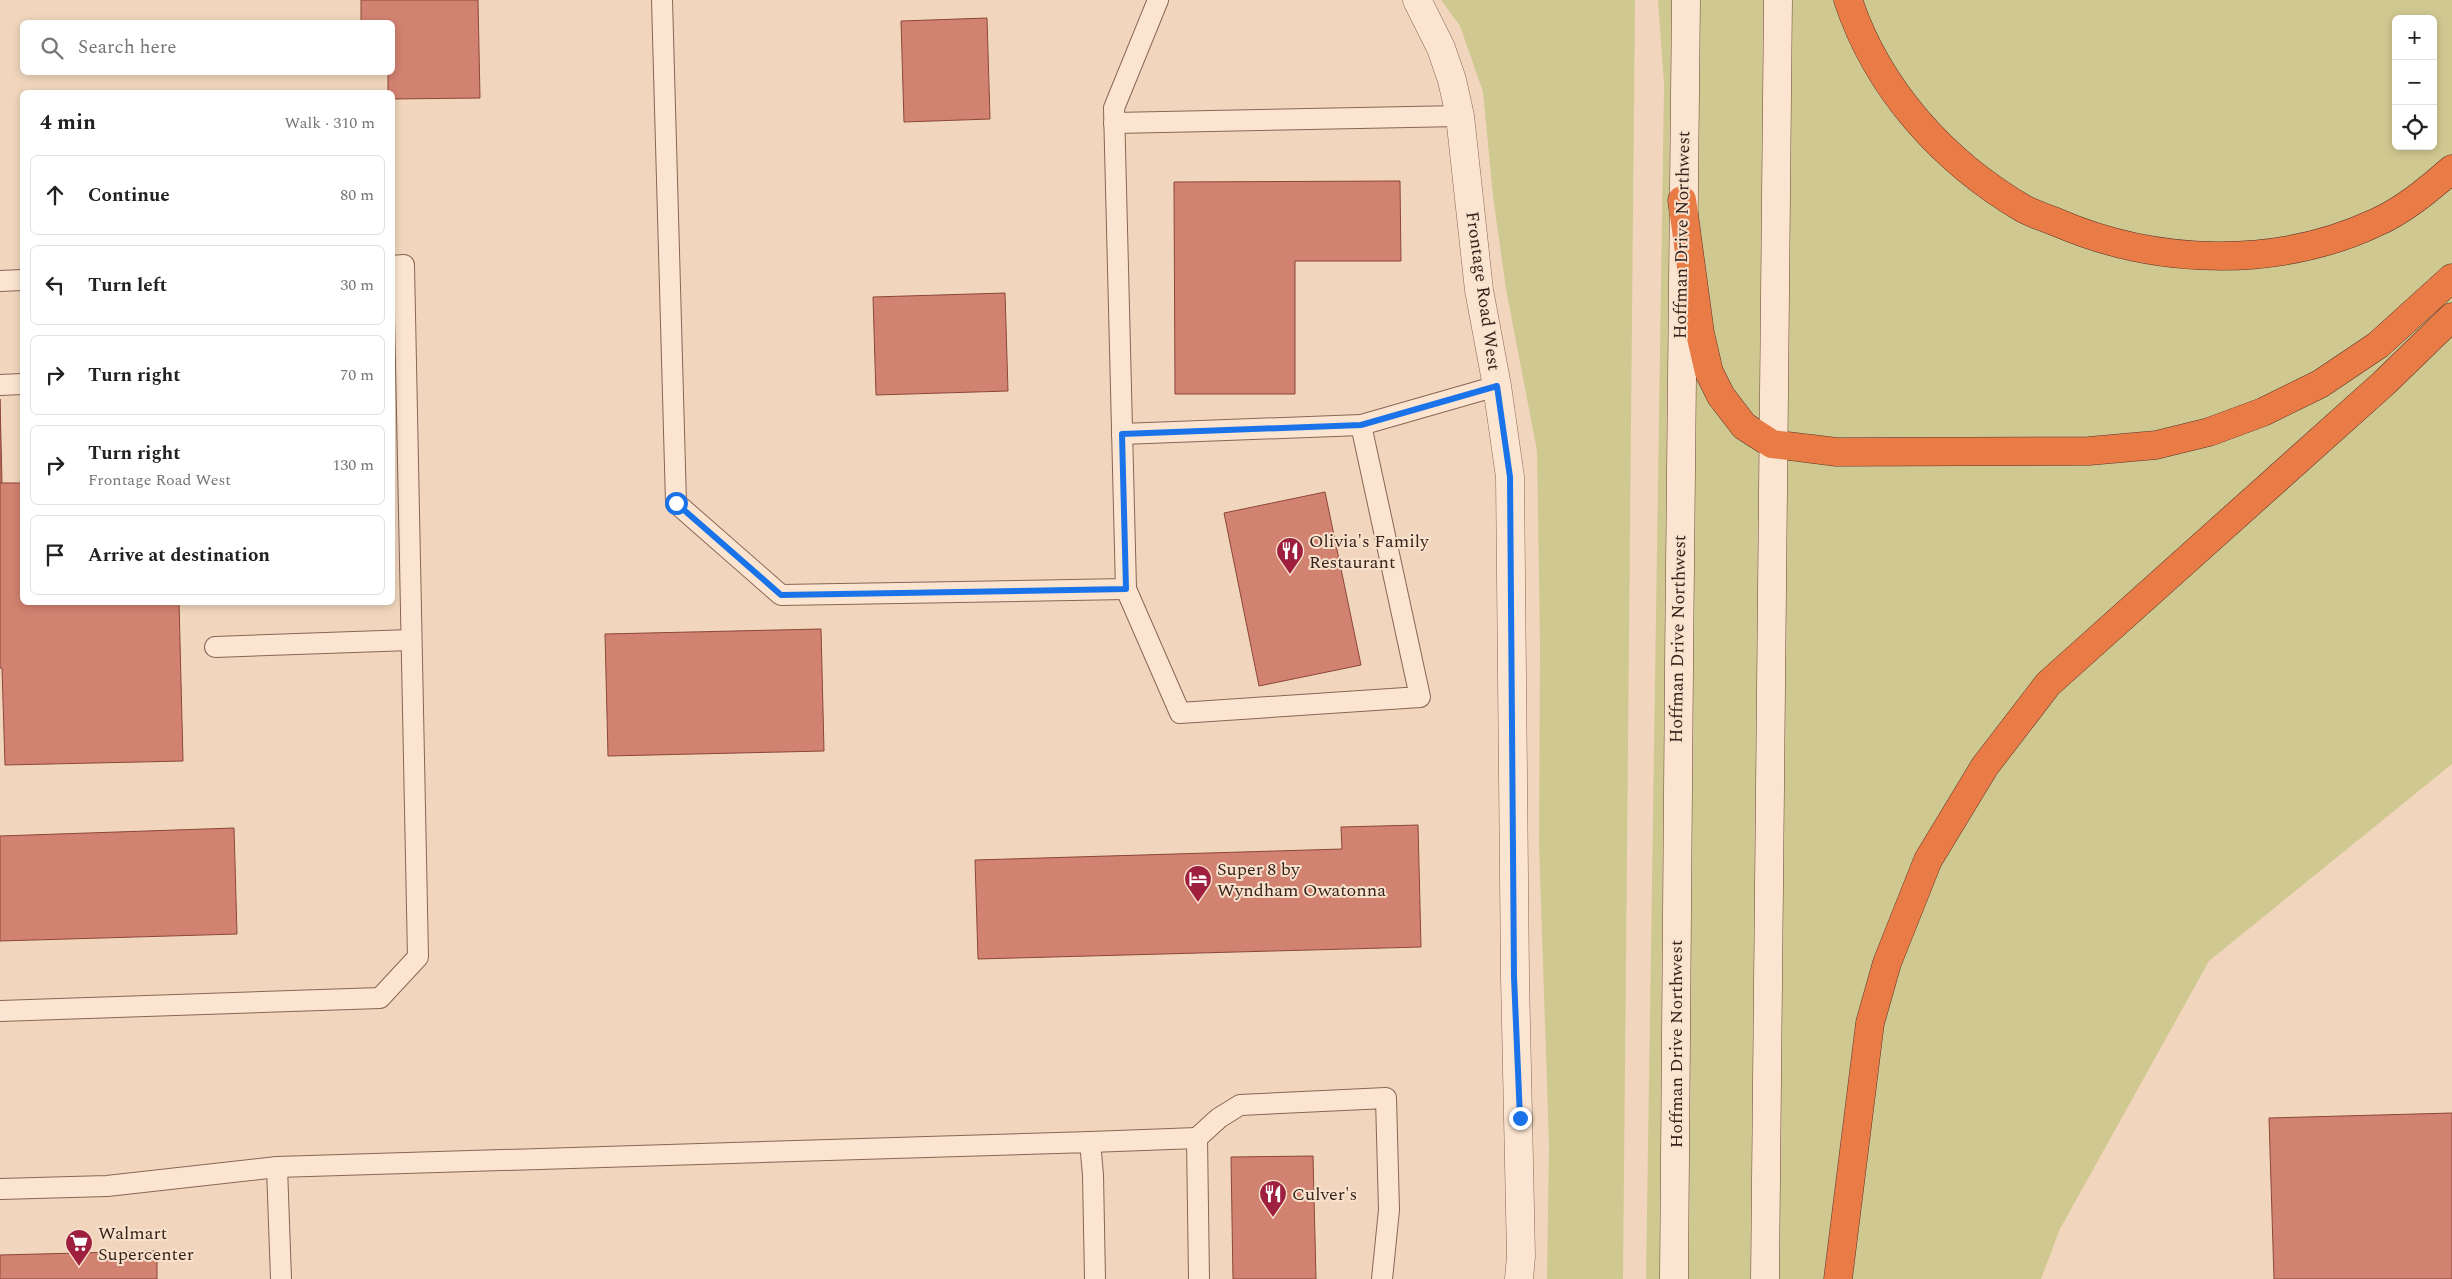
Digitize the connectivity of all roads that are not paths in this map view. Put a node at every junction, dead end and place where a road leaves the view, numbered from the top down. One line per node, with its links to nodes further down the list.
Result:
1 (662, 0): 23 (lane)
2 (1158, 0): 8 (lane)
3 (1416, 0): 7 (main road, Frontage Road West)
4 (1686, 0): 10 (main road, Hoffman Drive Northwest)
5 (1778, 0): 22 (main road)
6 (1848, 0): 9 (highway)
7 (1460, 116): 8 (lane); 19 (main road, Frontage Road West)
8 (1114, 123): 21 (lane)
9 (2452, 169)
10 (1682, 200): 22 (highway); 36 (main road, Hoffman Drive Northwest)
11 (395, 266): 16 (lane)
12 (2452, 278): 22 (highway)
13 (0, 280): 14 (lane)
14 (20, 280)
15 (2452, 317): 38 (highway)
16 (399, 380): 24 (lane)
17 (20, 384): 18 (lane)
18 (0, 385)
19 (1497, 386): 20 (lane); 35 (main road, Frontage Road West)
20 (1361, 425): 21 (lane); 23 (lane)
21 (1122, 434): 23 (lane)
22 (1772, 444): 37 (main road)
23 (1126, 589)
24 (412, 640): 25 (lane); 26 (lane)
25 (215, 647)
26 (0, 1011)
27 (1197, 1138): 28 (lane); 33 (lane); 34 (lane)
28 (1090, 1142): 29 (lane); 32 (lane)
29 (277, 1167): 30 (lane); 31 (lane)
30 (0, 1189)
31 (281, 1279)
32 (1095, 1279)
33 (1199, 1279)
34 (1382, 1279)
35 (1519, 1279)
36 (1674, 1279)
37 (1765, 1279)
38 (1838, 1279)

